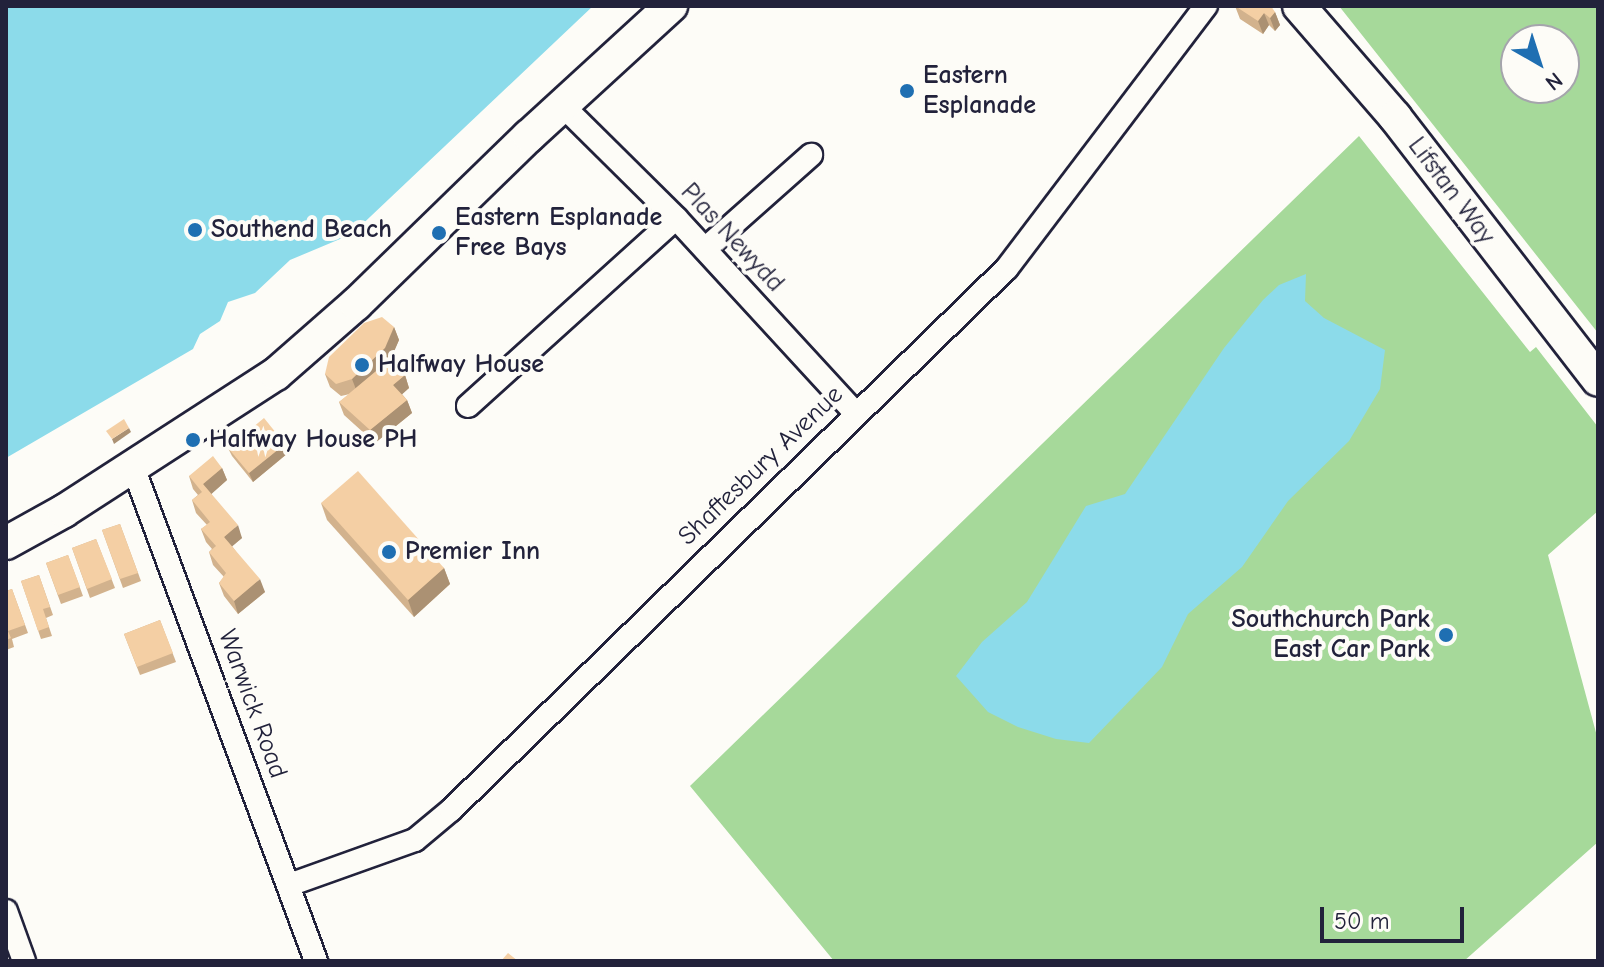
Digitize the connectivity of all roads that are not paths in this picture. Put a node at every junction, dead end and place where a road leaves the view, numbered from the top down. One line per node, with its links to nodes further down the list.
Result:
1 (671, 6): 4 (main road)
2 (1206, 6): 10 (street, Shaftesbury Avenue)
3 (1299, 6): 8 (main road, Lifstan Way)
4 (562, 105): 6 (street, Plas Newydd); 11 (main road)
5 (813, 157): 7 (street)
6 (676, 218): 7 (street, Plas Newydd); 9 (street)
7 (705, 249): 10 (street, Plas Newydd)
8 (1598, 380)
9 (468, 406)
10 (856, 414): 13 (street, Shaftesbury Avenue)
11 (133, 467): 12 (main road); 13 (street, Warwick Road)
12 (6, 543)
13 (289, 885): 16 (street, Warwick Road)
14 (6, 911): 15 (street)
15 (24, 961)
16 (316, 961)

